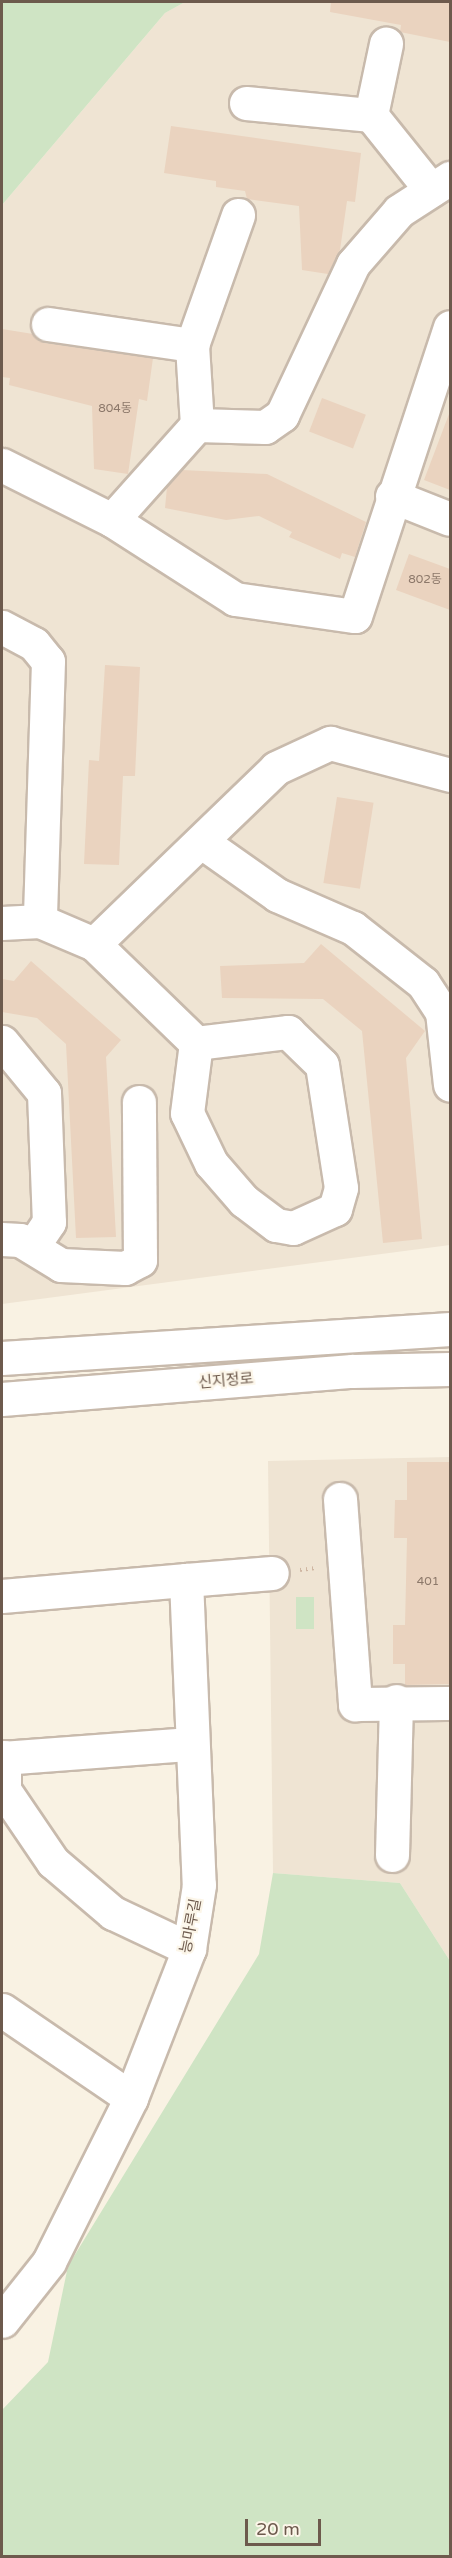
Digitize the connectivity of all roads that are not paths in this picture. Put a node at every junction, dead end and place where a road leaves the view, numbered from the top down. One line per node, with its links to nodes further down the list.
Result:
1 (386, 44): 3 (street)
2 (246, 103): 3 (street)
3 (371, 115): 4 (street)
4 (440, 184): 9 (street)
5 (238, 215): 8 (street)
6 (48, 324): 8 (street)
7 (450, 327): 11 (street)
8 (192, 345): 9 (street)
9 (197, 425): 13 (street)
10 (2, 465): 13 (street)
11 (392, 496): 12 (street); 13 (street)
12 (450, 519)
13 (112, 520)
14 (2, 627): 17 (street)
15 (450, 776): 16 (street)
16 (202, 842): 19 (street); 22 (street)
17 (40, 921): 18 (street); 19 (street)
18 (2, 924)
19 (94, 944): 21 (street)
20 (2, 1042): 25 (street)
21 (196, 1043): 21 (street)
22 (450, 1085)
23 (140, 1102): 25 (street)
24 (2, 1239): 25 (street)
25 (32, 1247)
26 (450, 1329): 27 (street)
27 (2, 1358)
28 (450, 1369): 29 (street, 신지정로)
29 (2, 1399)
30 (340, 1500): 34 (street)
31 (272, 1572): 32 (street)
32 (186, 1580): 33 (street); 36 (street, 능마루길)
33 (2, 1596)
34 (396, 1701): 35 (street); 38 (street)
35 (450, 1702)
36 (190, 1744): 37 (street); 39 (street, 능마루길)
37 (3, 1758): 39 (street)
38 (392, 1856)
39 (189, 1949): 41 (street, 능마루길)
40 (2, 2010): 41 (street)
41 (131, 2098): 42 (street, 능마루길)
42 (2, 2320)

